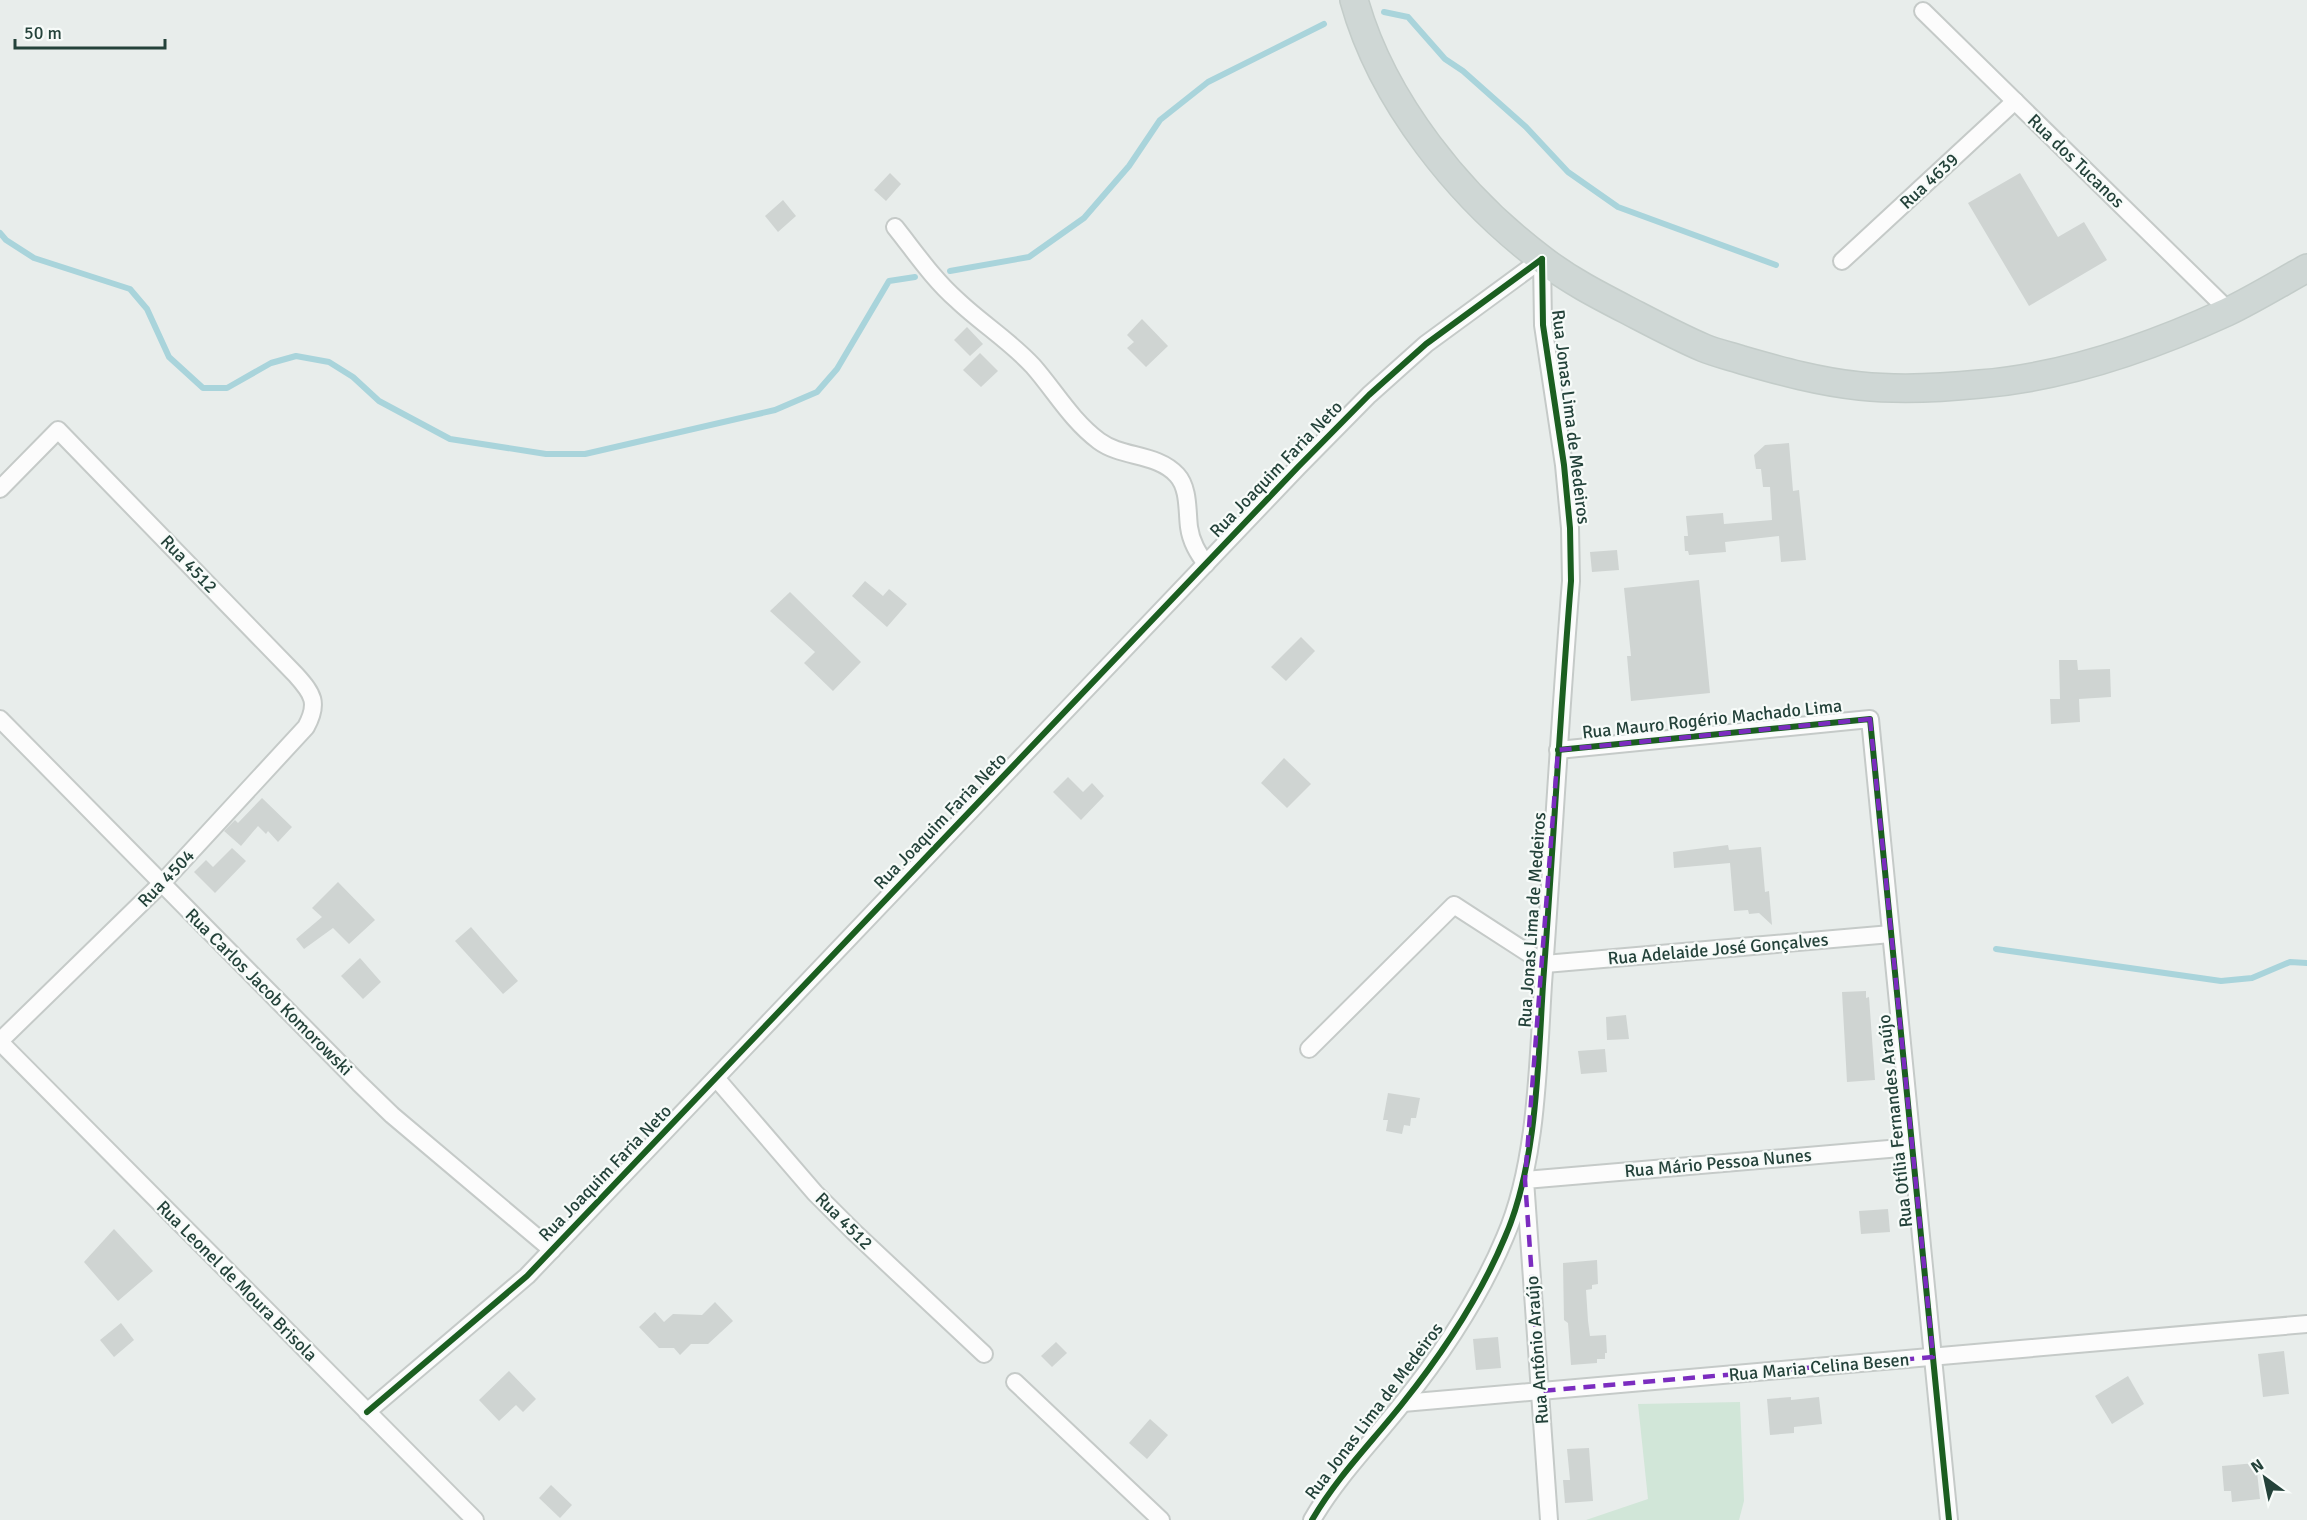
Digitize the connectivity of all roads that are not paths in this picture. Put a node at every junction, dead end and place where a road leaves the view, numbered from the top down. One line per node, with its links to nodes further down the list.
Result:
1 (1354, 0): 5 (main road)
2 (1923, 11): 3 (street, Rua dos Tucanos)
3 (2015, 101): 6 (street, Rua 4639); 8 (street, Rua dos Tucanos)
4 (895, 227): 10 (street)
5 (1542, 260): 8 (main road); 10 (street, Rua Joaquim Faria Neto); 14 (street, Rua Jonas Lima de Medeiros)
6 (1842, 261)
7 (2307, 268): 8 (main road)
8 (2229, 311)
9 (0, 489): 11 (street, Rua 4512)
10 (1206, 564): 20 (street, Rua Joaquim Faria Neto)
11 (313, 702): 15 (street, Rua 4504)
12 (0, 719): 15 (street, Rua Carlos Jacob Komorowski)
13 (1870, 719): 14 (street, Rua Mauro Rogério Machado Lima); 16 (street, Rua Otília Fernandes Araújo)
14 (1558, 750): 17 (street, Rua Jonas Lima de Medeiros)
15 (162, 884): 18 (street, Rua 4504); 23 (street, Rua Carlos Jacob Komorowski)
16 (1891, 934): 17 (street, Rua Adelaide José Gonçalves); 21 (street, Rua Otília Fernandes Araújo)
17 (1545, 964): 19 (street); 22 (street, Rua Jonas Lima de Medeiros)
18 (0, 1041): 30 (street, Rua Leonel de Moura Brisola)
19 (1309, 1049)
20 (716, 1078): 23 (street, Rua Joaquim Faria Neto); 25 (street, Rua 4512)
21 (1912, 1147): 22 (street, Rua Mário Pessoa Nunes); 26 (street, Rua Otília Fernandes Araújo)
22 (1525, 1180): 28 (street, Rua Antônio Araújo); 29 (street, Rua Jonas Lima de Medeiros)
23 (552, 1250): 30 (street, Rua Joaquim Faria Neto)
24 (2307, 1324): 26 (street, Rua Maria Celina Besen)
25 (984, 1354)
26 (1933, 1357): 28 (street, Rua Maria Celina Besen); 35 (street, Rua Otília Fernandes Araújo)
27 (1015, 1382): 32 (street)
28 (1540, 1391): 29 (street, Rua Maria Celina Besen); 34 (street, Rua Antônio Araújo)
29 (1403, 1403): 33 (street, Rua Jonas Lima de Medeiros)
30 (367, 1412): 31 (street, Rua Leonel de Moura Brisola)
31 (475, 1520)
32 (1161, 1520)
33 (1312, 1520)
34 (1550, 1520)
35 (1949, 1520)

